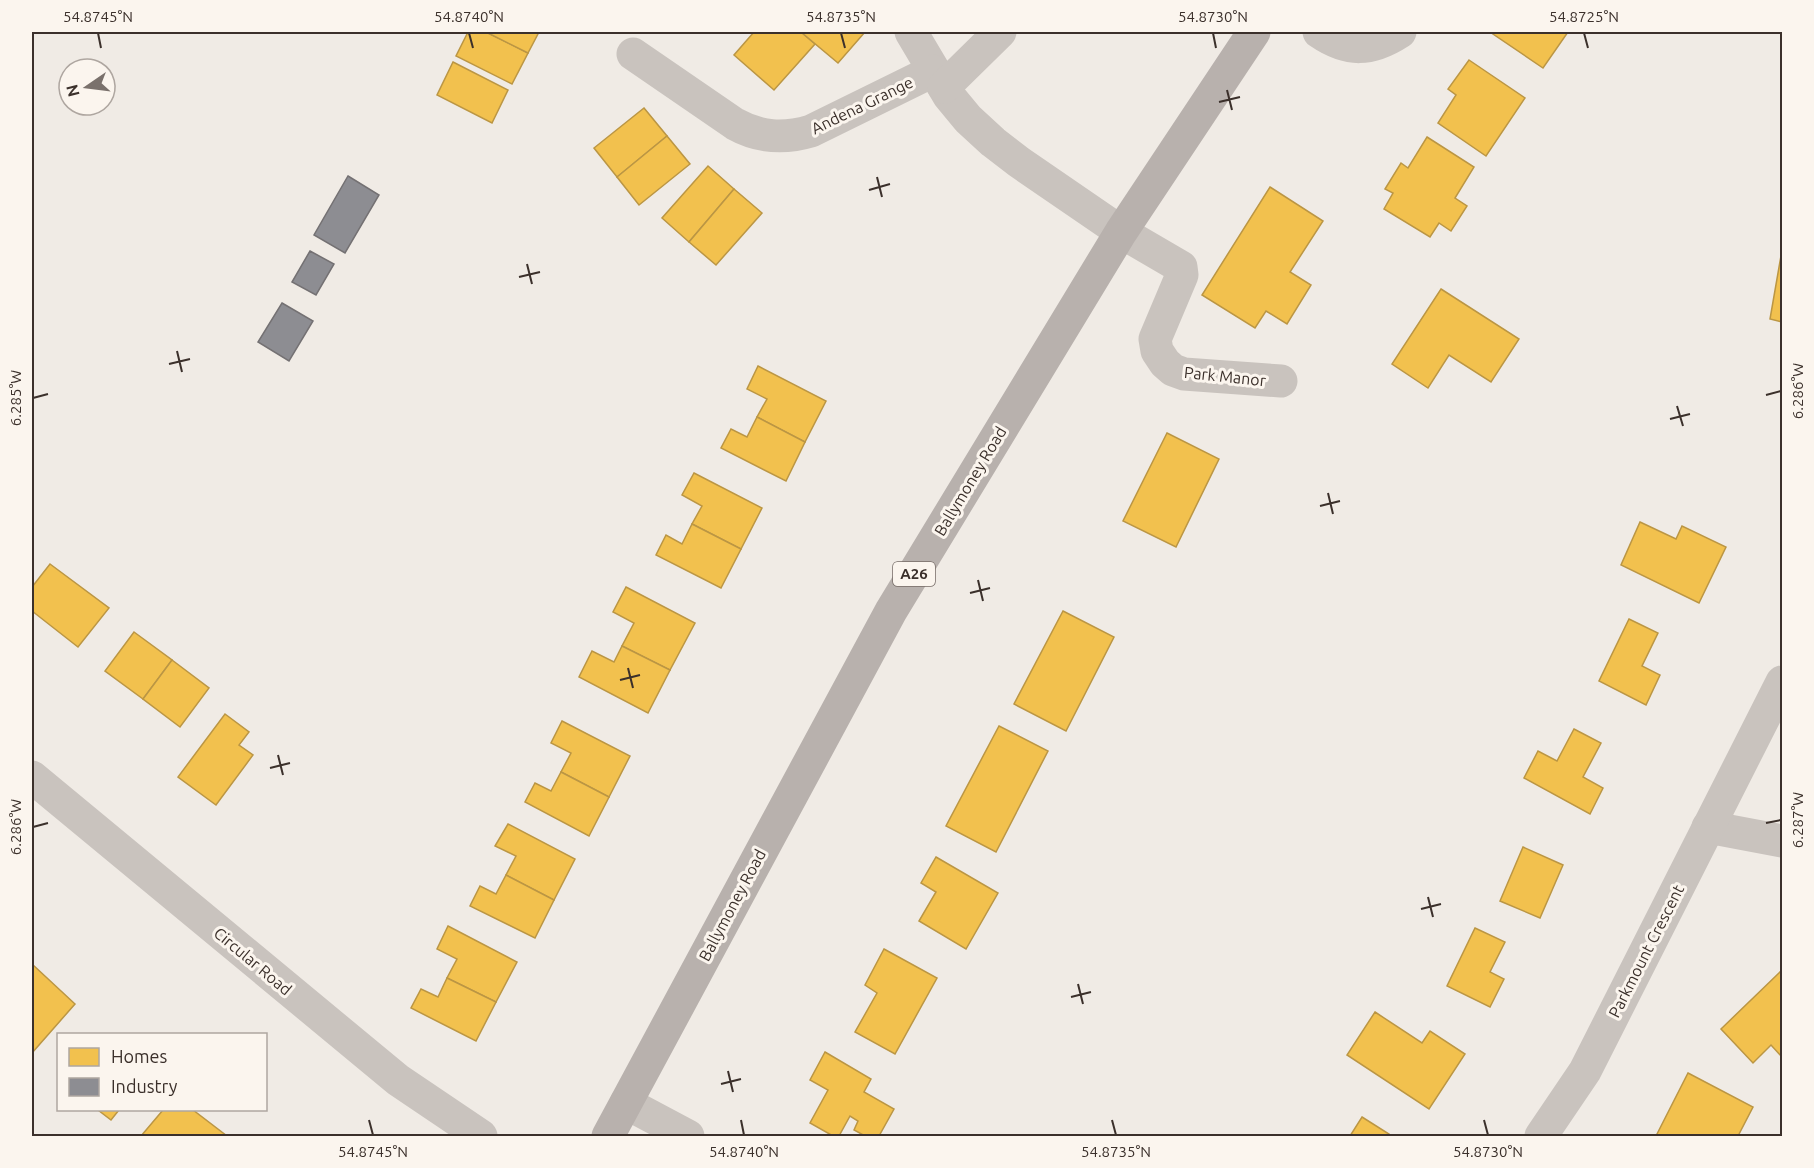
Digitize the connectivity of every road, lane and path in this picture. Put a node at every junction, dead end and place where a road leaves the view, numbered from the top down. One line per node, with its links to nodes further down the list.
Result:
1 (911, 32): 7 (street, Andena Grange)
2 (1000, 32): 7 (street, Andena Grange)
3 (1254, 32): 8 (main road, Ballymoney Road / A26)
4 (1319, 32): 5 (street)
5 (1400, 32)
6 (633, 54): 7 (street, Andena Grange)
7 (938, 79): 8 (street, Andena Grange)
8 (1121, 232): 9 (street, Park Manor); 14 (main road, Ballymoney Road / A26)
9 (1281, 381)
10 (1782, 682): 12 (street, Parkmount Crescent)
11 (32, 777): 15 (street, Circular Road)
12 (1708, 827): 13 (street); 18 (street, Parkmount Crescent)
13 (1782, 841)
14 (626, 1103): 16 (main road, Ballymoney Road / A26); 17 (street)
15 (481, 1137)
16 (608, 1137)
17 (688, 1137)
18 (1541, 1137)

